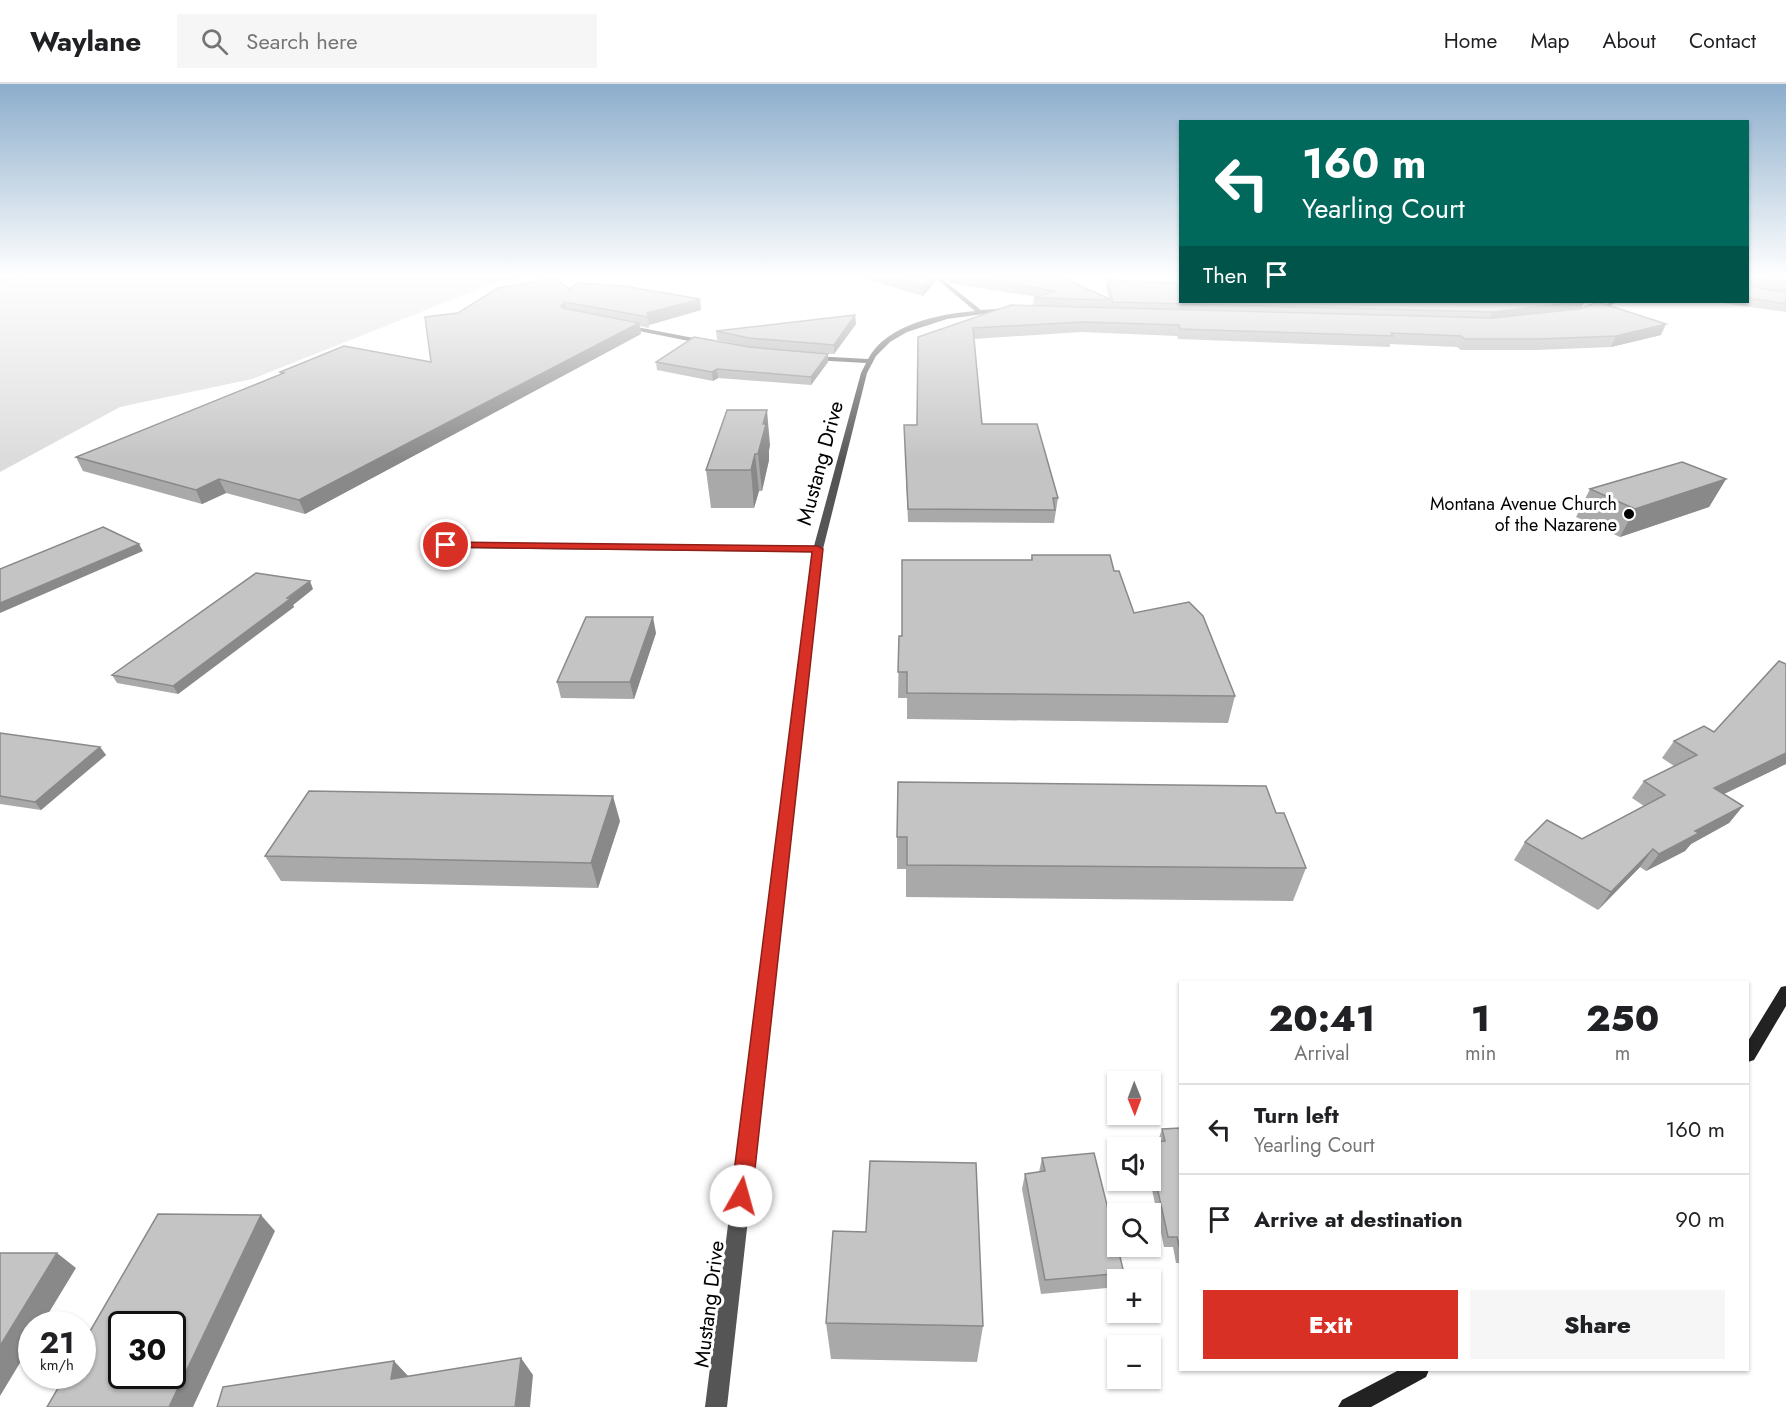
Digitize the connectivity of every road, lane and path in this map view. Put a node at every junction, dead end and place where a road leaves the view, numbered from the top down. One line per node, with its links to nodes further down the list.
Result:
1 (674, 337): 3 (street)
2 (895, 337): 5 (street)
3 (716, 345)
4 (806, 357): 5 (street)
5 (868, 361): 7 (street, Mustang Drive)
6 (446, 545): 7 (street)
7 (818, 549): 11 (street, Mustang Drive)
8 (1786, 992): 9 (street)
9 (1749, 1053)
10 (1417, 1371): 12 (street)
11 (716, 1407)
12 (1349, 1407)

